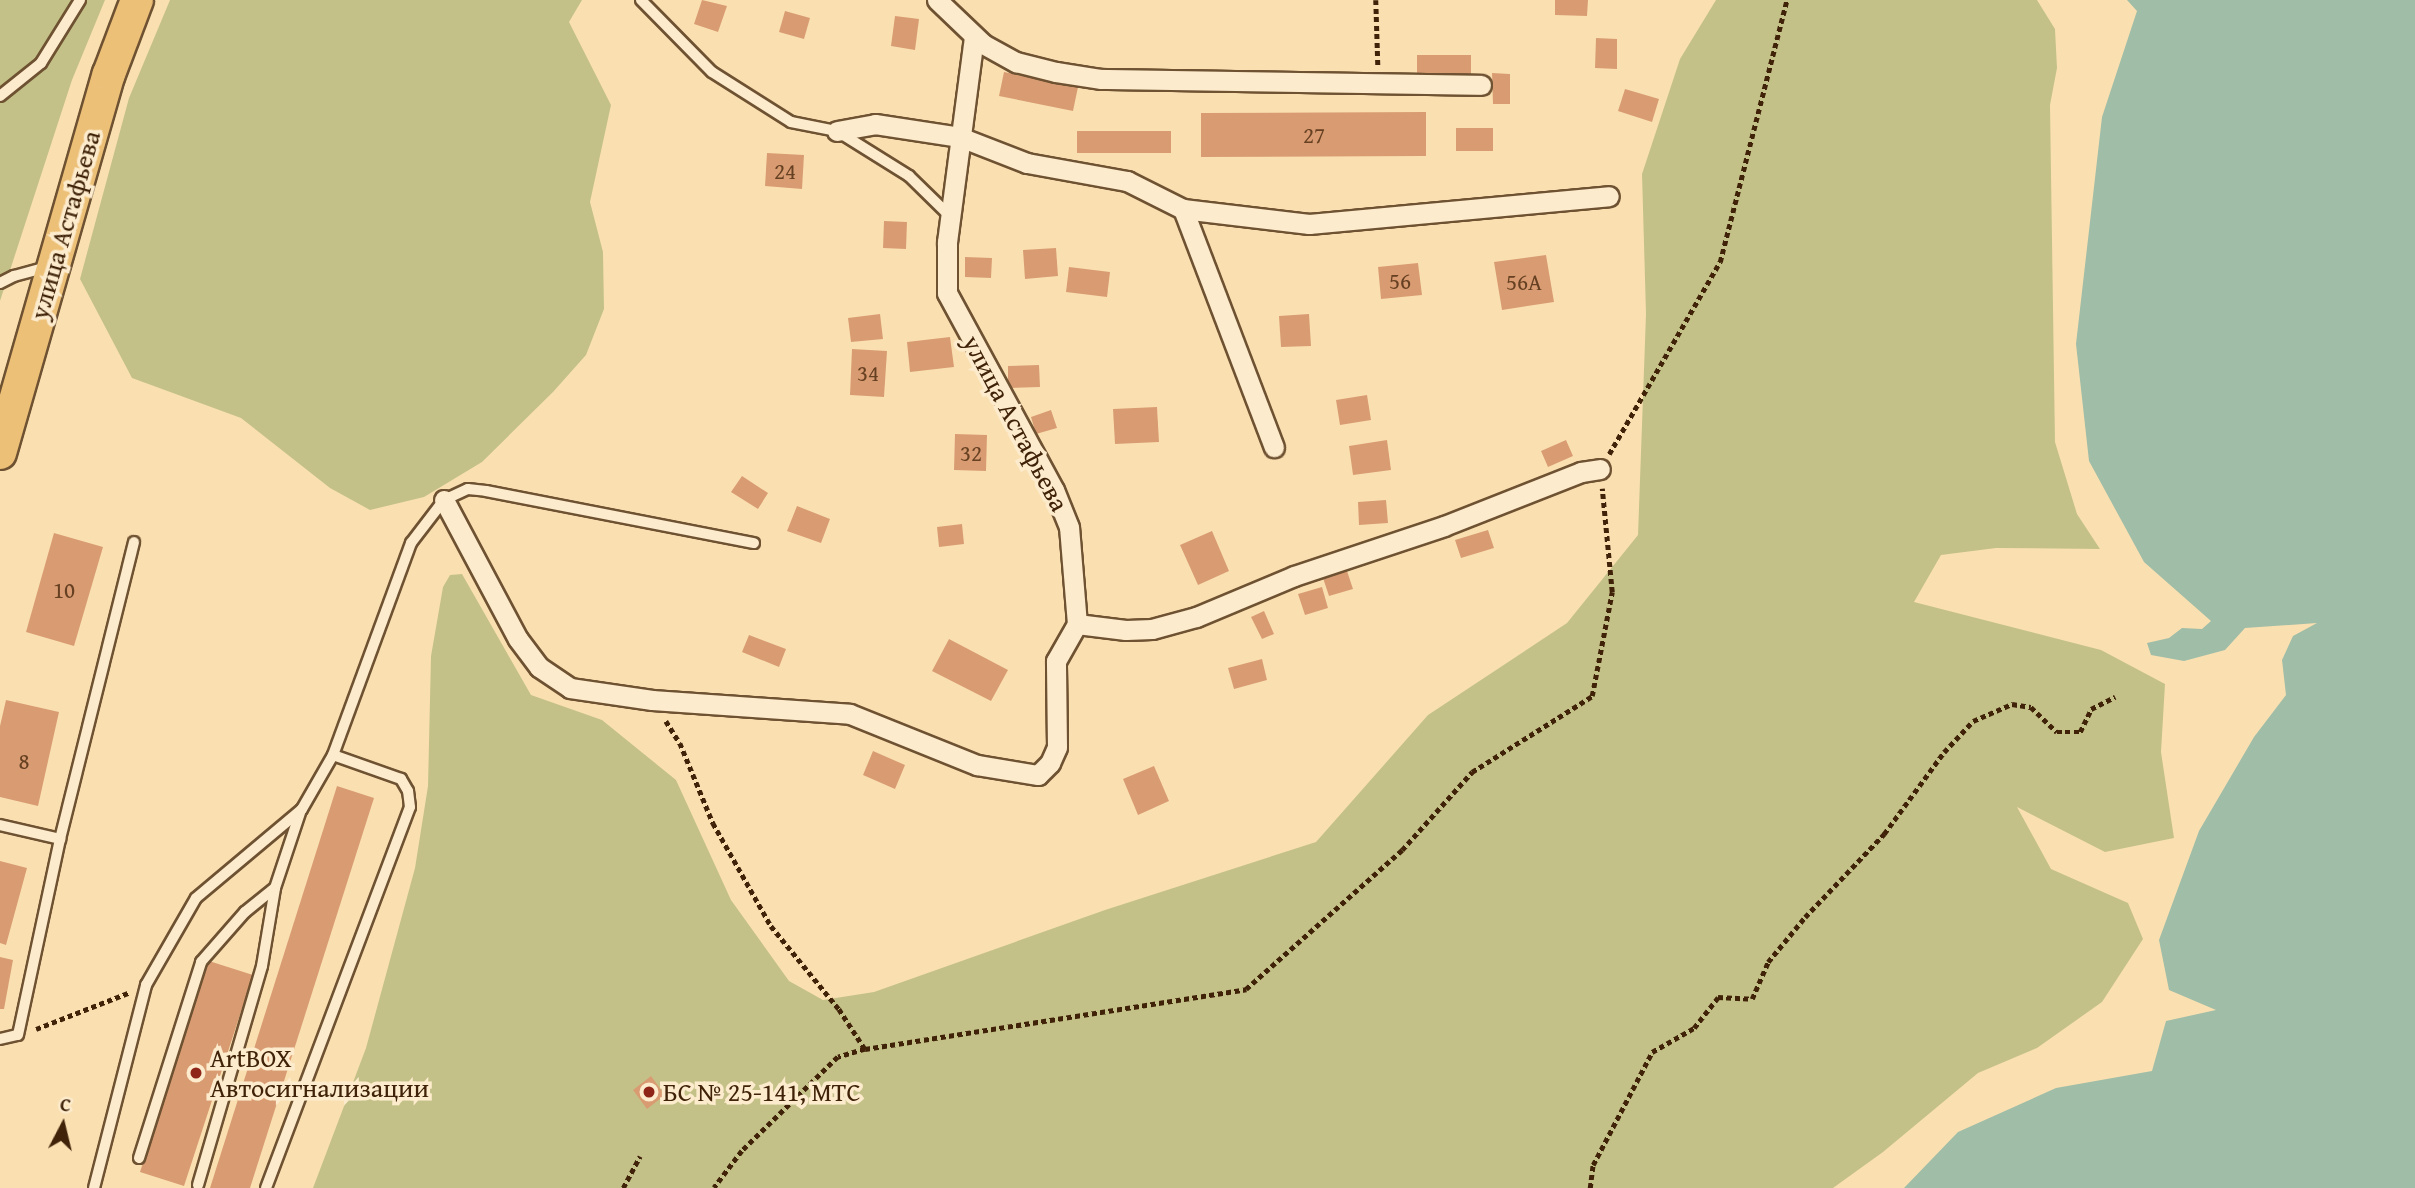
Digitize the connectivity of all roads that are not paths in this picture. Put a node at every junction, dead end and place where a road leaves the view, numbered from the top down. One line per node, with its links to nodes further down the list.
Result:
1 (80, 0): 7 (lane)
2 (137, 0): 13 (main road, улица Астафьева)
3 (641, 0): 8 (lane)
4 (937, 0): 5 (street)
5 (974, 37): 6 (street); 9 (street, улица Астафьева)
6 (1481, 85)
7 (0, 96)
8 (837, 131): 9 (street); 12 (lane)
9 (960, 137): 11 (street); 12 (street, улица Астафьева)
10 (1609, 196): 11 (street)
11 (1183, 209): 15 (street)
12 (951, 217): 21 (street, улица Астафьева)
13 (54, 265): 14 (lane); 16 (main road, улица Астафьева)
14 (0, 283)
15 (1273, 447)
16 (0, 453)
17 (1600, 469): 21 (street)
18 (444, 500): 20 (lane); 21 (street); 22 (lane)
19 (134, 542): 25 (lane)
20 (754, 543)
21 (1077, 624)
22 (333, 755): 23 (lane); 31 (lane)
23 (302, 809): 26 (lane); 30 (lane)
24 (0, 825): 25 (lane)
25 (60, 839): 27 (lane)
26 (275, 888): 28 (lane); 29 (lane)
27 (0, 1039)
28 (139, 1158)
29 (198, 1185)
30 (94, 1188)
31 (266, 1188)

